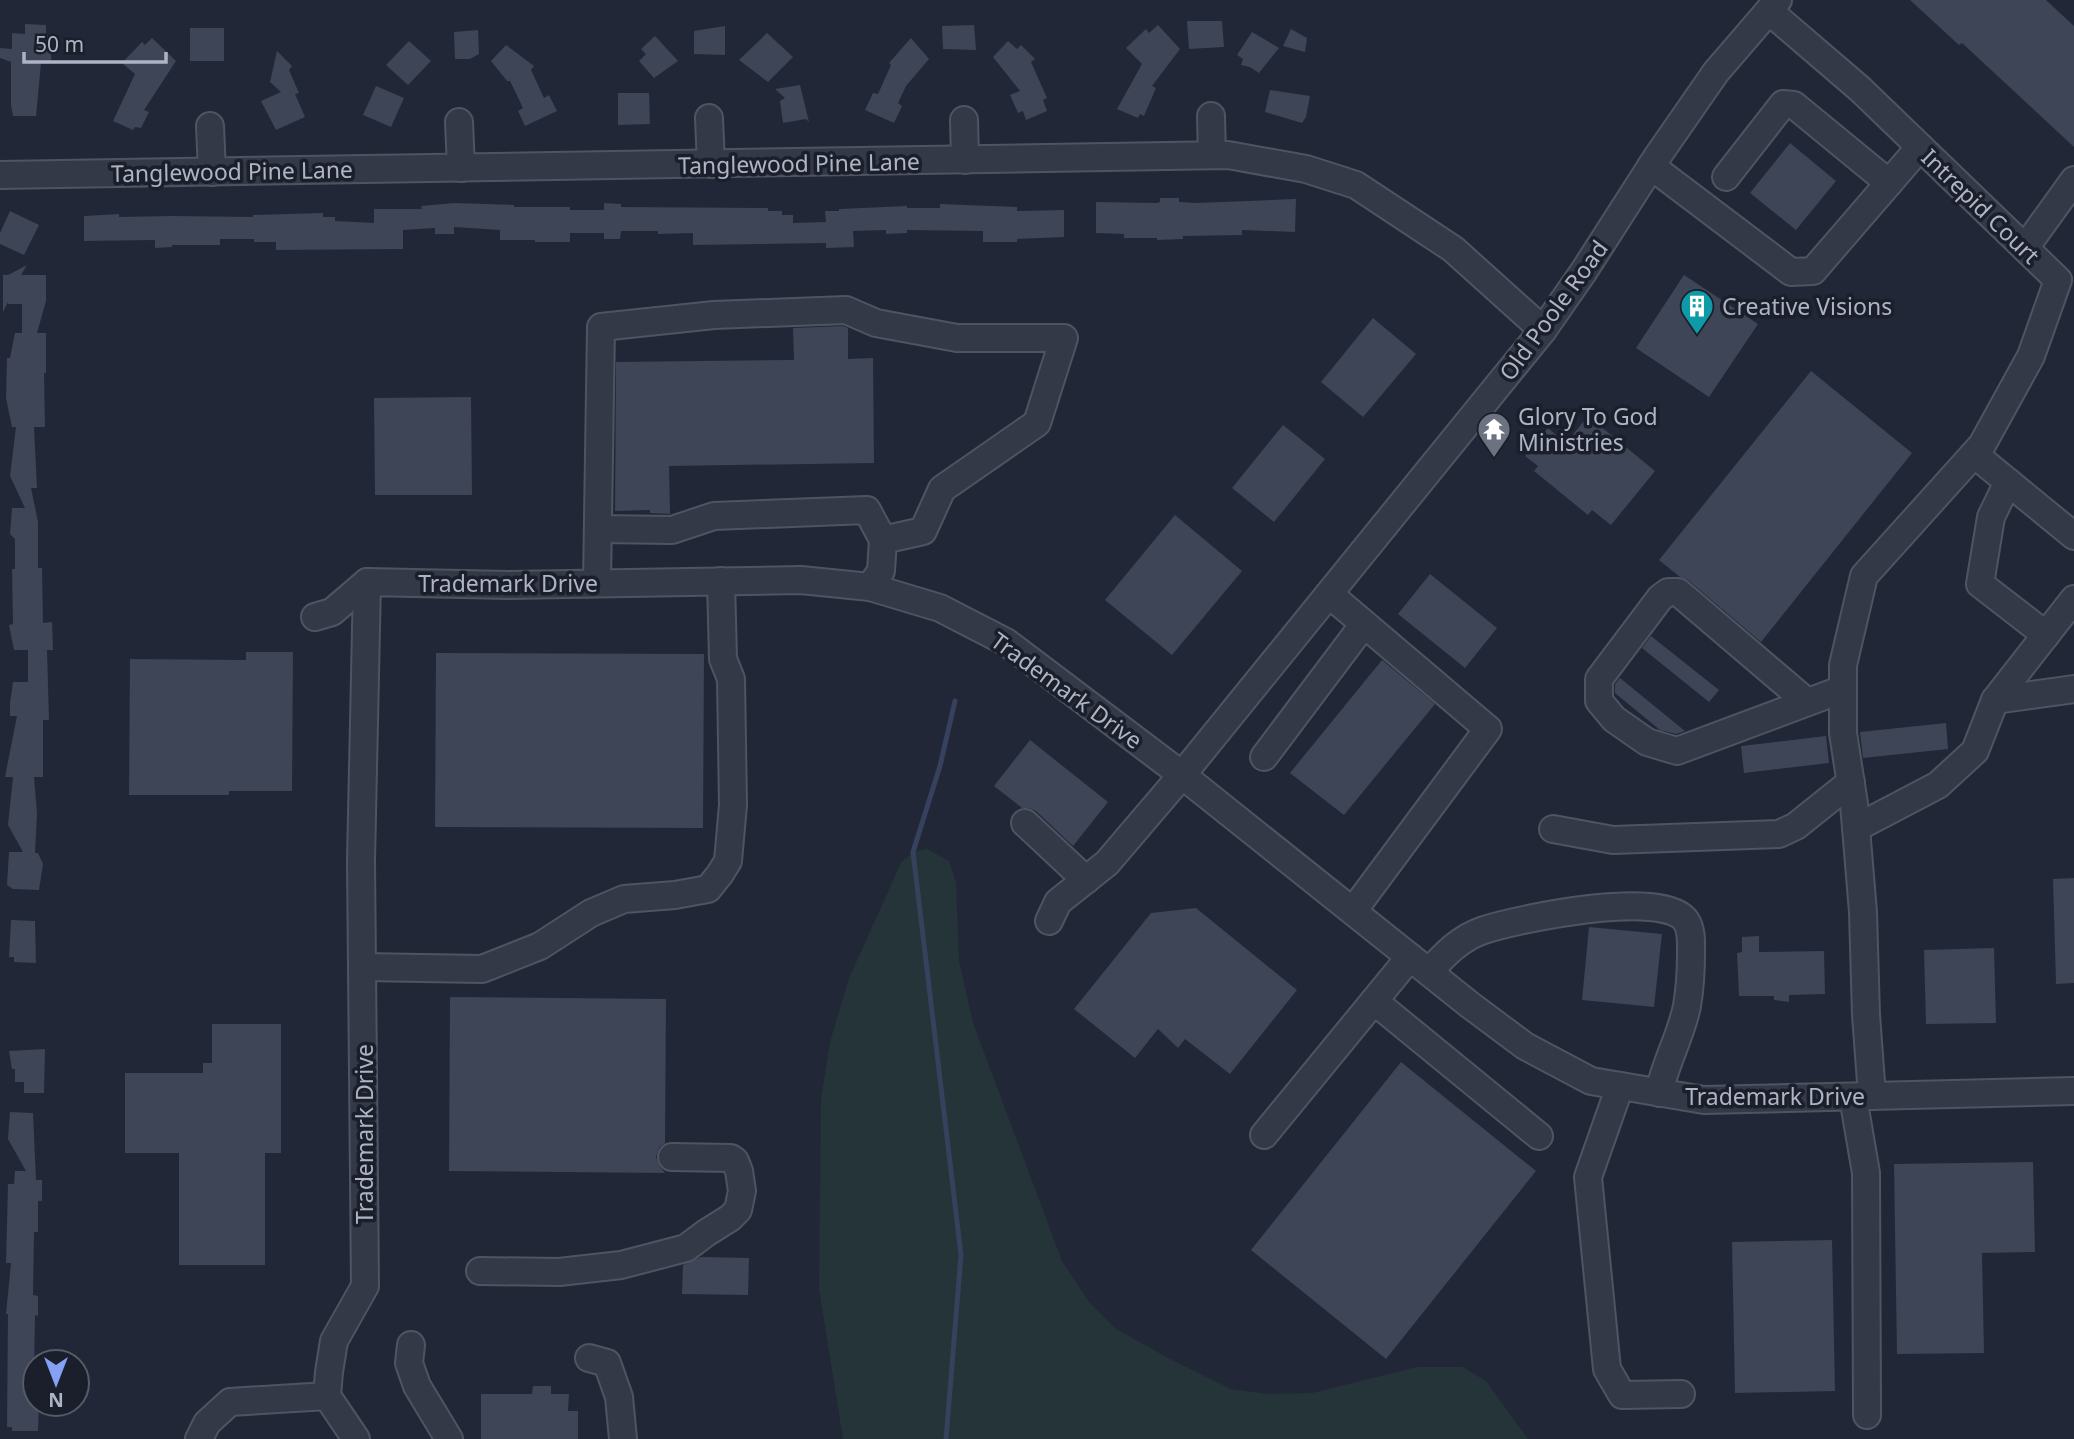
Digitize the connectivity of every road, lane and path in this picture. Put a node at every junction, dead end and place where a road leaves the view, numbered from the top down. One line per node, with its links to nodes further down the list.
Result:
1 (1773, 5): 7 (street, Intrepid Court); 11 (street, Old Poole Road)
2 (1212, 116): 8 (street)
3 (709, 118): 10 (street)
4 (964, 120): 9 (street)
5 (459, 122): 12 (street)
6 (210, 126): 13 (street)
7 (1920, 147): 17 (street); 18 (street, Intrepid Court)
8 (1212, 155): 9 (street, Tanglewood Pine Lane); 20 (street, Tanglewood Pine Lane)
9 (965, 160): 10 (street, Tanglewood Pine Lane)
10 (711, 164): 12 (street, Tanglewood Pine Lane)
11 (1651, 166): 17 (street); 20 (street, Old Poole Road)
12 (461, 168): 13 (street, Tanglewood Pine Lane)
13 (212, 172): 14 (street, Tanglewood Pine Lane)
14 (0, 175)
15 (1726, 177): 17 (street)
16 (2074, 180): 18 (street)
17 (1889, 183)
18 (2025, 248): 19 (street, Intrepid Court)
19 (2066, 276): 21 (street, Intrepid Court)
20 (1543, 330): 30 (street, Old Poole Road)
21 (1978, 450): 22 (street); 35 (street, Intrepid Court)
22 (2008, 482): 24 (street); 34 (street)
23 (598, 529): 25 (street); 25 (street); 28 (street)
24 (2074, 536)
25 (883, 540): 29 (street)
26 (720, 580): 28 (street, Trademark Drive); 29 (street, Trademark Drive); 49 (street)
27 (367, 582): 28 (street, Trademark Drive); 32 (street); 49 (street, Trademark Drive)
28 (597, 583)
29 (870, 586): 40 (street, Trademark Drive)
30 (1329, 594): 33 (street); 40 (street, Old Poole Road)
31 (2074, 599): 34 (street)
32 (315, 617)
33 (1364, 624): 39 (street); 46 (street)
34 (2046, 635): 37 (street)
35 (1843, 689): 38 (street); 41 (street, Intrepid Court)
36 (2074, 689): 37 (street)
37 (1995, 700): 43 (street)
38 (1807, 702): 38 (street)
39 (1265, 757)
40 (1182, 775): 45 (street, Old Poole Road); 46 (street, Trademark Drive)
41 (1850, 782): 43 (street, Intrepid Court); 44 (street)
42 (1025, 823): 45 (street)
43 (1856, 828): 54 (street, Intrepid Court)
44 (1553, 829)
45 (1086, 880): 47 (street, Old Poole Road)
46 (1353, 911): 48 (street, Trademark Drive)
47 (1049, 921)
48 (1420, 964): 50 (street); 51 (street, Trademark Drive); 53 (street)
49 (362, 967): 62 (street, Trademark Drive)
50 (1374, 1001): 55 (street); 56 (street)
51 (1620, 1086): 53 (street, Trademark Drive); 61 (street)
52 (2074, 1091): 54 (street, Trademark Drive)
53 (1659, 1093): 54 (street, Trademark Drive)
54 (1862, 1097): 63 (street, Intrepid Court)
55 (1264, 1135)
56 (1539, 1136)
57 (672, 1157): 58 (street)
58 (480, 1271)
59 (411, 1345): 66 (street)
60 (589, 1358): 67 (street)
61 (1681, 1394)
62 (327, 1396): 64 (street); 65 (street)
63 (1867, 1415)
64 (200, 1439)
65 (356, 1439)
66 (449, 1439)
67 (623, 1439)

